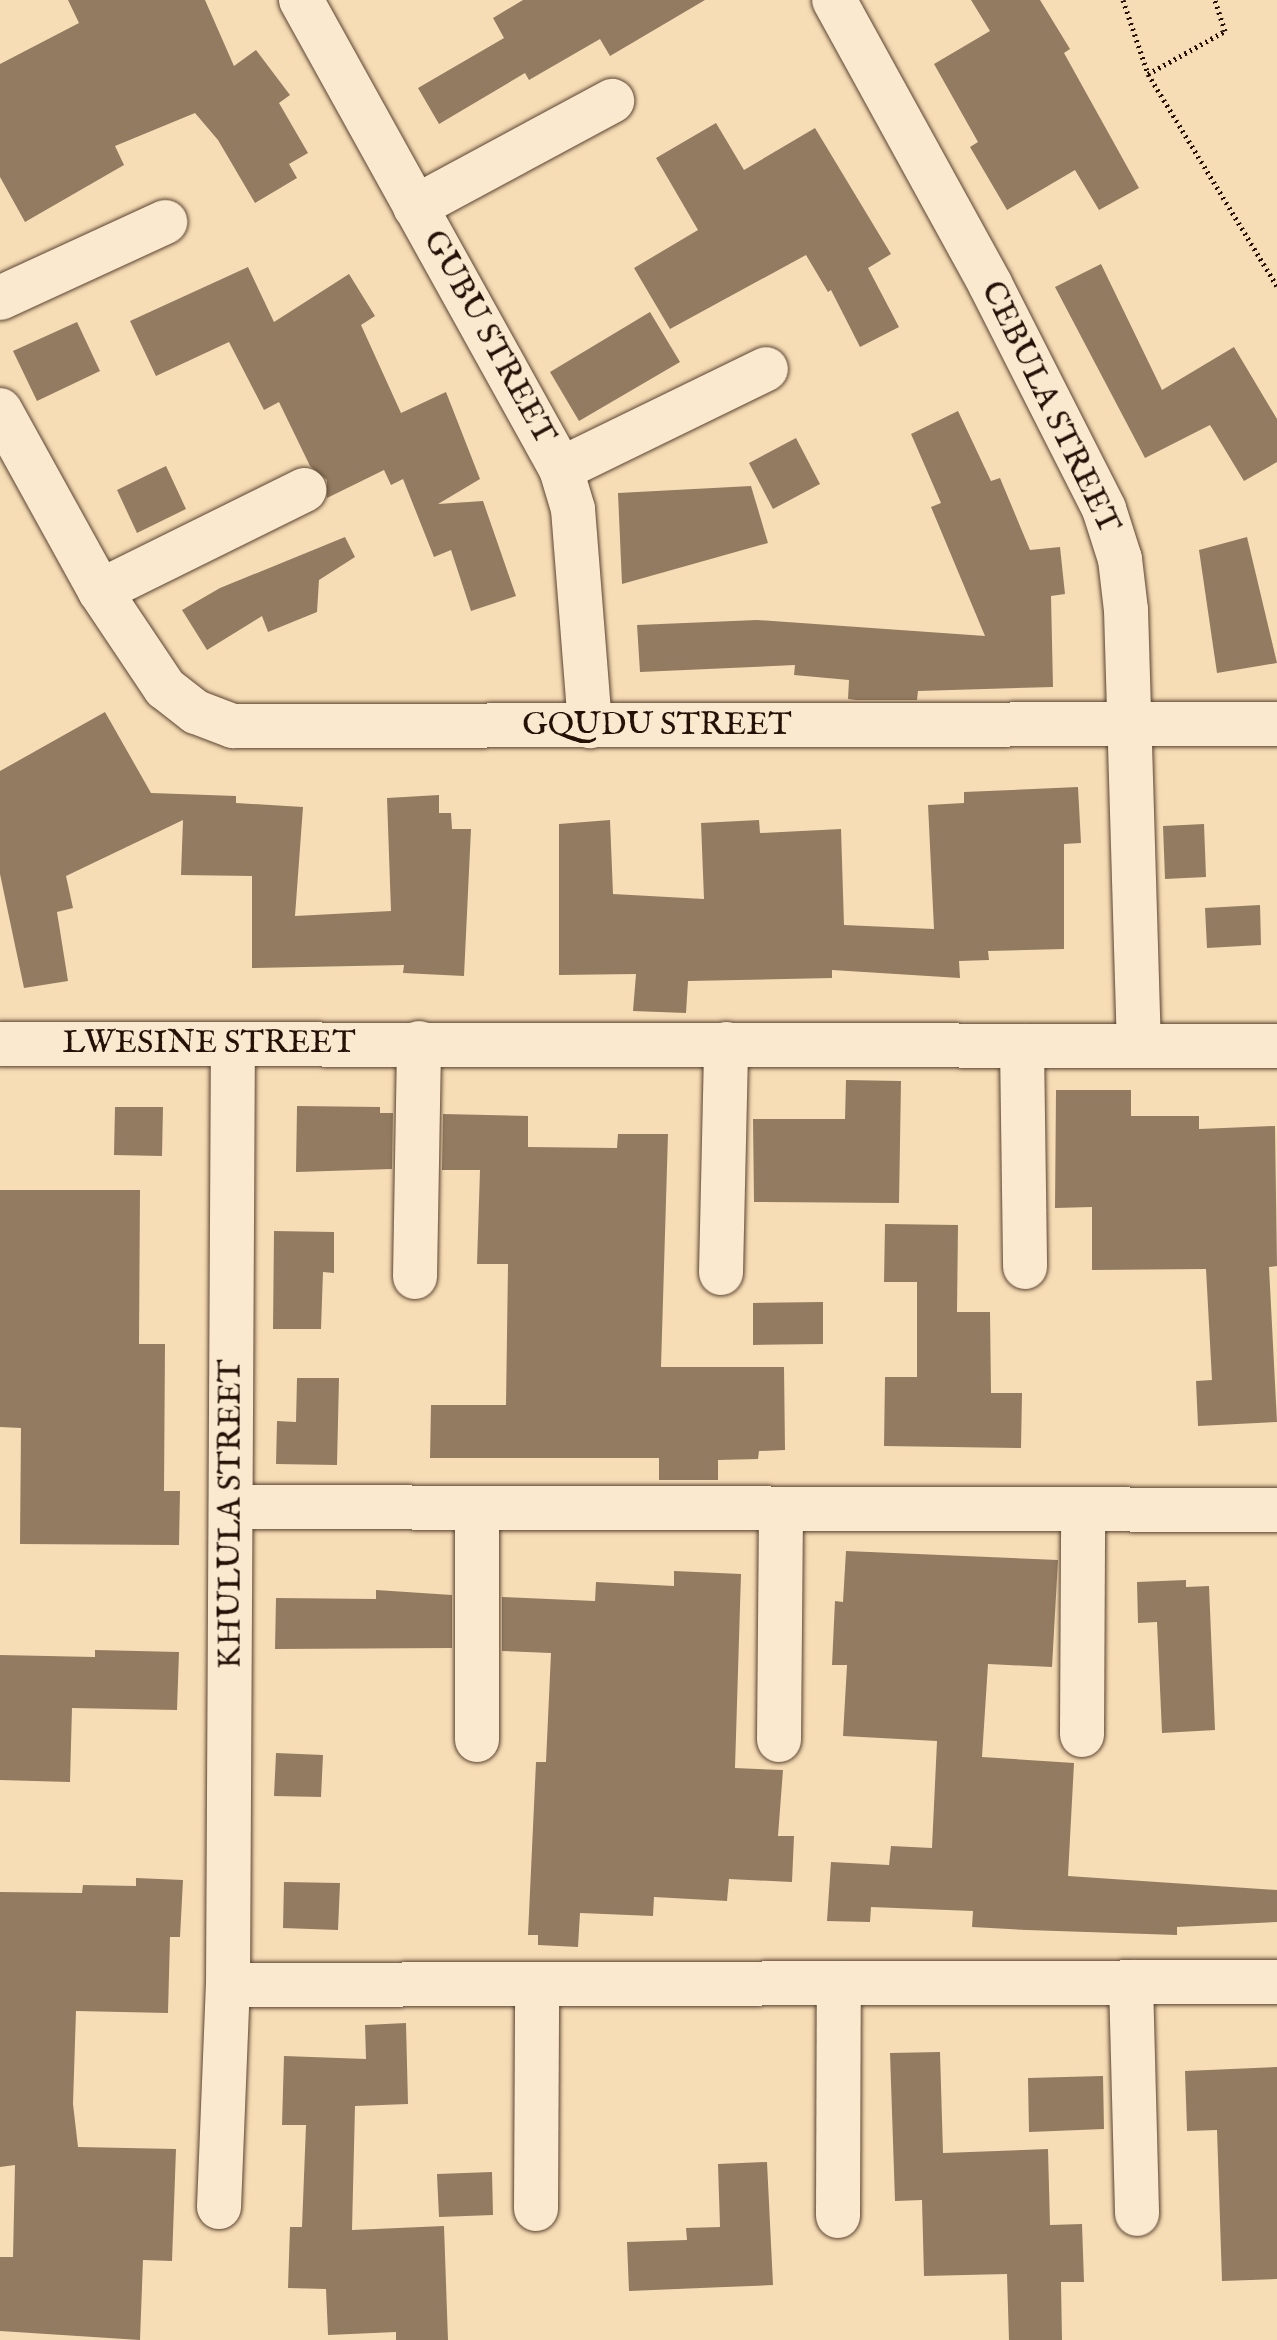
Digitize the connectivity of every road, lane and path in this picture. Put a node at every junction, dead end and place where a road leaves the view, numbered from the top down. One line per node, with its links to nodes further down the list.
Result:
1 (301, 0): 7 (street, GUBU STREET)
2 (834, 0): 17 (street, CEBULA STREET)
3 (1123, 0): 5 (path)
4 (1215, 0): 5 (path)
5 (1148, 74): 9 (path)
6 (612, 101): 7 (street, GUBU STREET)
7 (415, 207): 13 (street, GUBU STREET)
8 (165, 222): 10 (street)
9 (1277, 286)
10 (0, 298)
11 (766, 369): 13 (street, GUBU STREET)
12 (0, 410): 15 (street, GQUDU STREET)
13 (561, 469): 18 (street, GUBU STREET)
14 (304, 490): 15 (street)
15 (100, 591): 18 (street, GQUDU STREET)
16 (1277, 724): 17 (street, GQUDU STREET)
17 (1127, 725): 18 (street, GQUDU STREET); 24 (street, CEBULA STREET)
18 (590, 726)
19 (419, 1043): 21 (street, LWESINE STREET); 22 (street, LWESINE STREET); 28 (street)
20 (0, 1044): 21 (street, LWESINE STREET)
21 (233, 1044): 29 (street, KHULULA STREET)
22 (726, 1044): 23 (street, LWESINE STREET); 27 (street)
23 (1022, 1046): 24 (street, LWESINE STREET); 26 (street)
24 (1139, 1046): 25 (street, LWESINE STREET)
25 (1277, 1046)
26 (1025, 1267)
27 (721, 1273)
28 (415, 1277)
29 (232, 1507): 30 (street); 40 (street, KHULULA STREET)
30 (477, 1508): 31 (street); 35 (street)
31 (781, 1509): 32 (street); 36 (street)
32 (1083, 1510): 33 (street); 34 (street)
33 (1277, 1510)
34 (1082, 1735)
35 (477, 1740)
36 (779, 1740)
37 (1131, 1982): 38 (street); 39 (street); 44 (street)
38 (1277, 1982)
39 (839, 1983): 41 (street); 45 (street)
40 (228, 1985): 41 (street); 42 (street, KHULULA STREET)
41 (537, 1985): 43 (street)
42 (219, 2207)
43 (536, 2209)
44 (1137, 2214)
45 (838, 2216)

